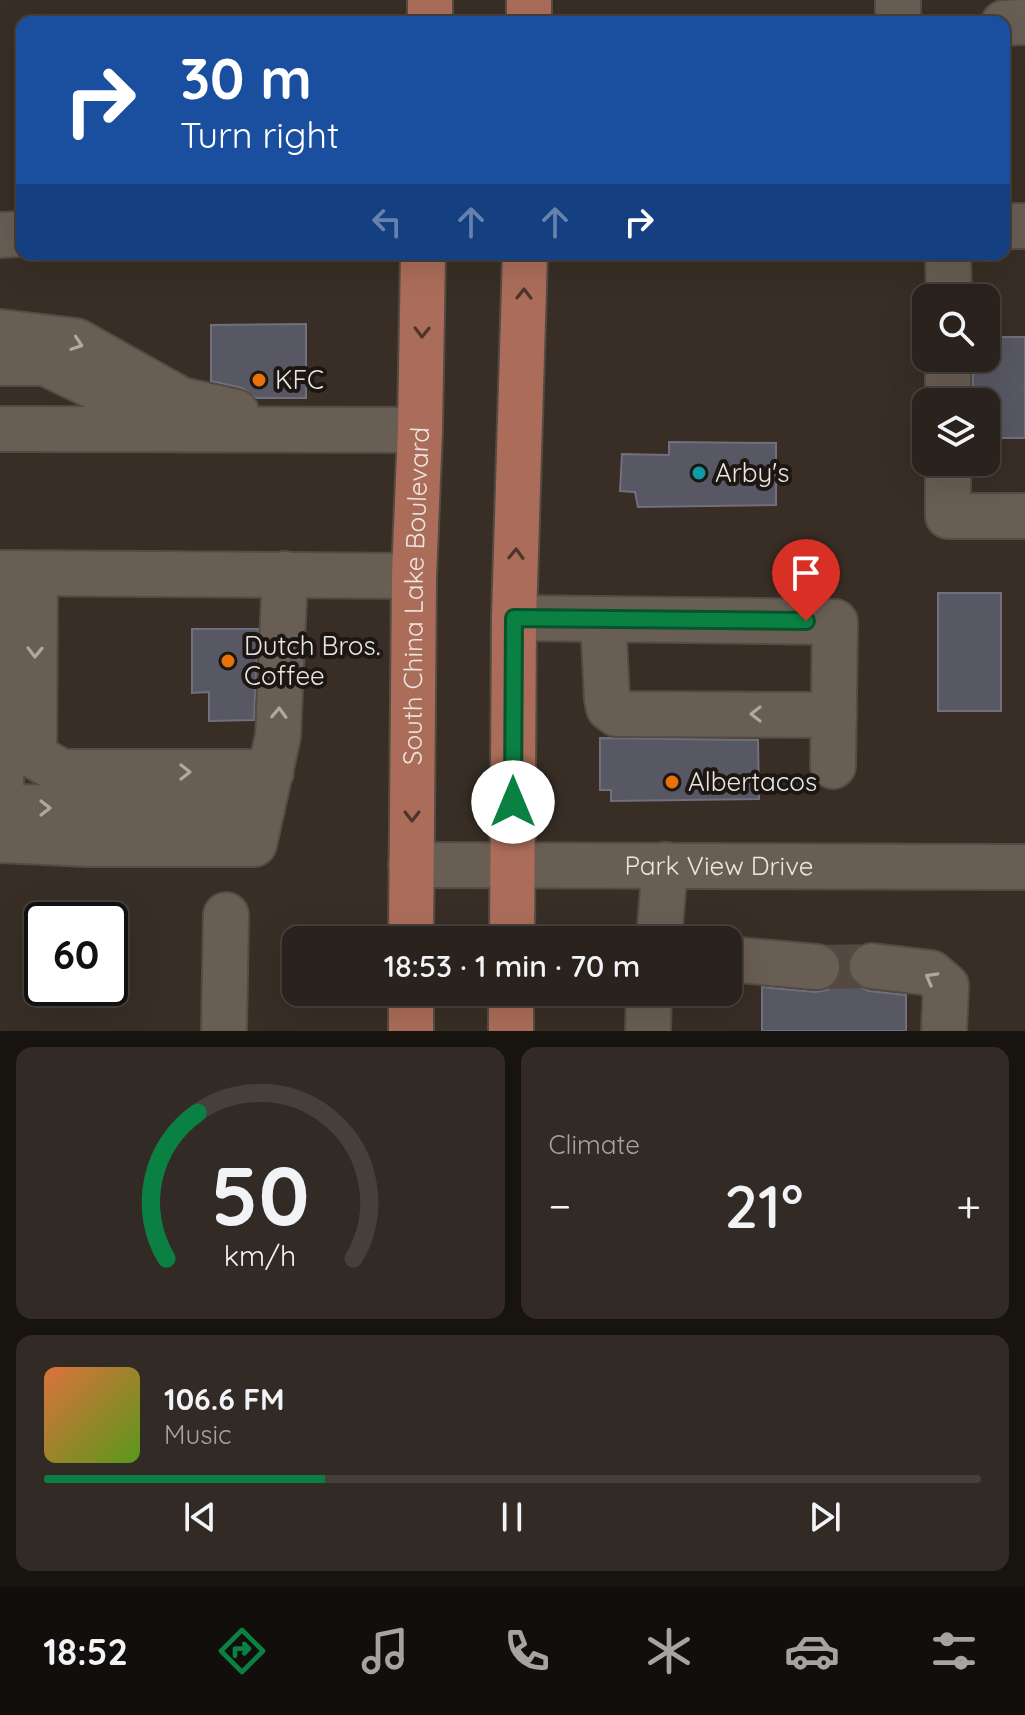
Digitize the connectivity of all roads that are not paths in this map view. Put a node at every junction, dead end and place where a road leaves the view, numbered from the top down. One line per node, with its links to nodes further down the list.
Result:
1 (423, 260): 9 (main road, South China Lake Boulevard, one-way to 9)
2 (525, 260): 16 (main road, one-way to 2)
3 (948, 260): 4 (street)
4 (949, 284)
5 (0, 332): 7 (street, one-way to 7)
6 (0, 363): 7 (street)
7 (181, 400): 10 (street)
8 (0, 429): 10 (street)
9 (420, 430): 10 (street); 15 (main road, South China Lake Boulevard)
10 (323, 431)
11 (948, 476): 12 (street)
12 (1025, 516)
13 (12, 573): 14 (street); 20 (street, one-way to 20)
14 (285, 574): 15 (street); 20 (street, one-way to 14)
15 (414, 576): 23 (main road, South China Lake Boulevard, one-way to 23)
16 (514, 618): 17 (street); 22 (main road)
17 (603, 619): 18 (street, one-way to 17); 18 (street)
18 (834, 715): 19 (street)
19 (833, 766)
20 (267, 790): 21 (street, one-way to 20)
21 (0, 840)
22 (513, 864): 23 (street, Park View Drive); 24 (street, Park View Drive); 28 (main road)
23 (411, 865): 27 (main road, South China Lake Boulevard)
24 (659, 865): 25 (street, Park View Drive); 29 (street); 30 (street)
25 (1025, 867)
26 (226, 915): 38 (street)
27 (411, 926)
28 (512, 926)
29 (652, 926)
30 (659, 926)
31 (742, 960): 33 (street)
32 (872, 966): 43 (street, one-way to 32)
33 (817, 967)
34 (411, 1006): 39 (main road)
35 (511, 1006): 40 (main road)
36 (649, 1006): 41 (street)
37 (658, 1006): 42 (street)
38 (224, 1031)
39 (411, 1031)
40 (511, 1031)
41 (648, 1031)
42 (657, 1031)
43 (944, 1031)

